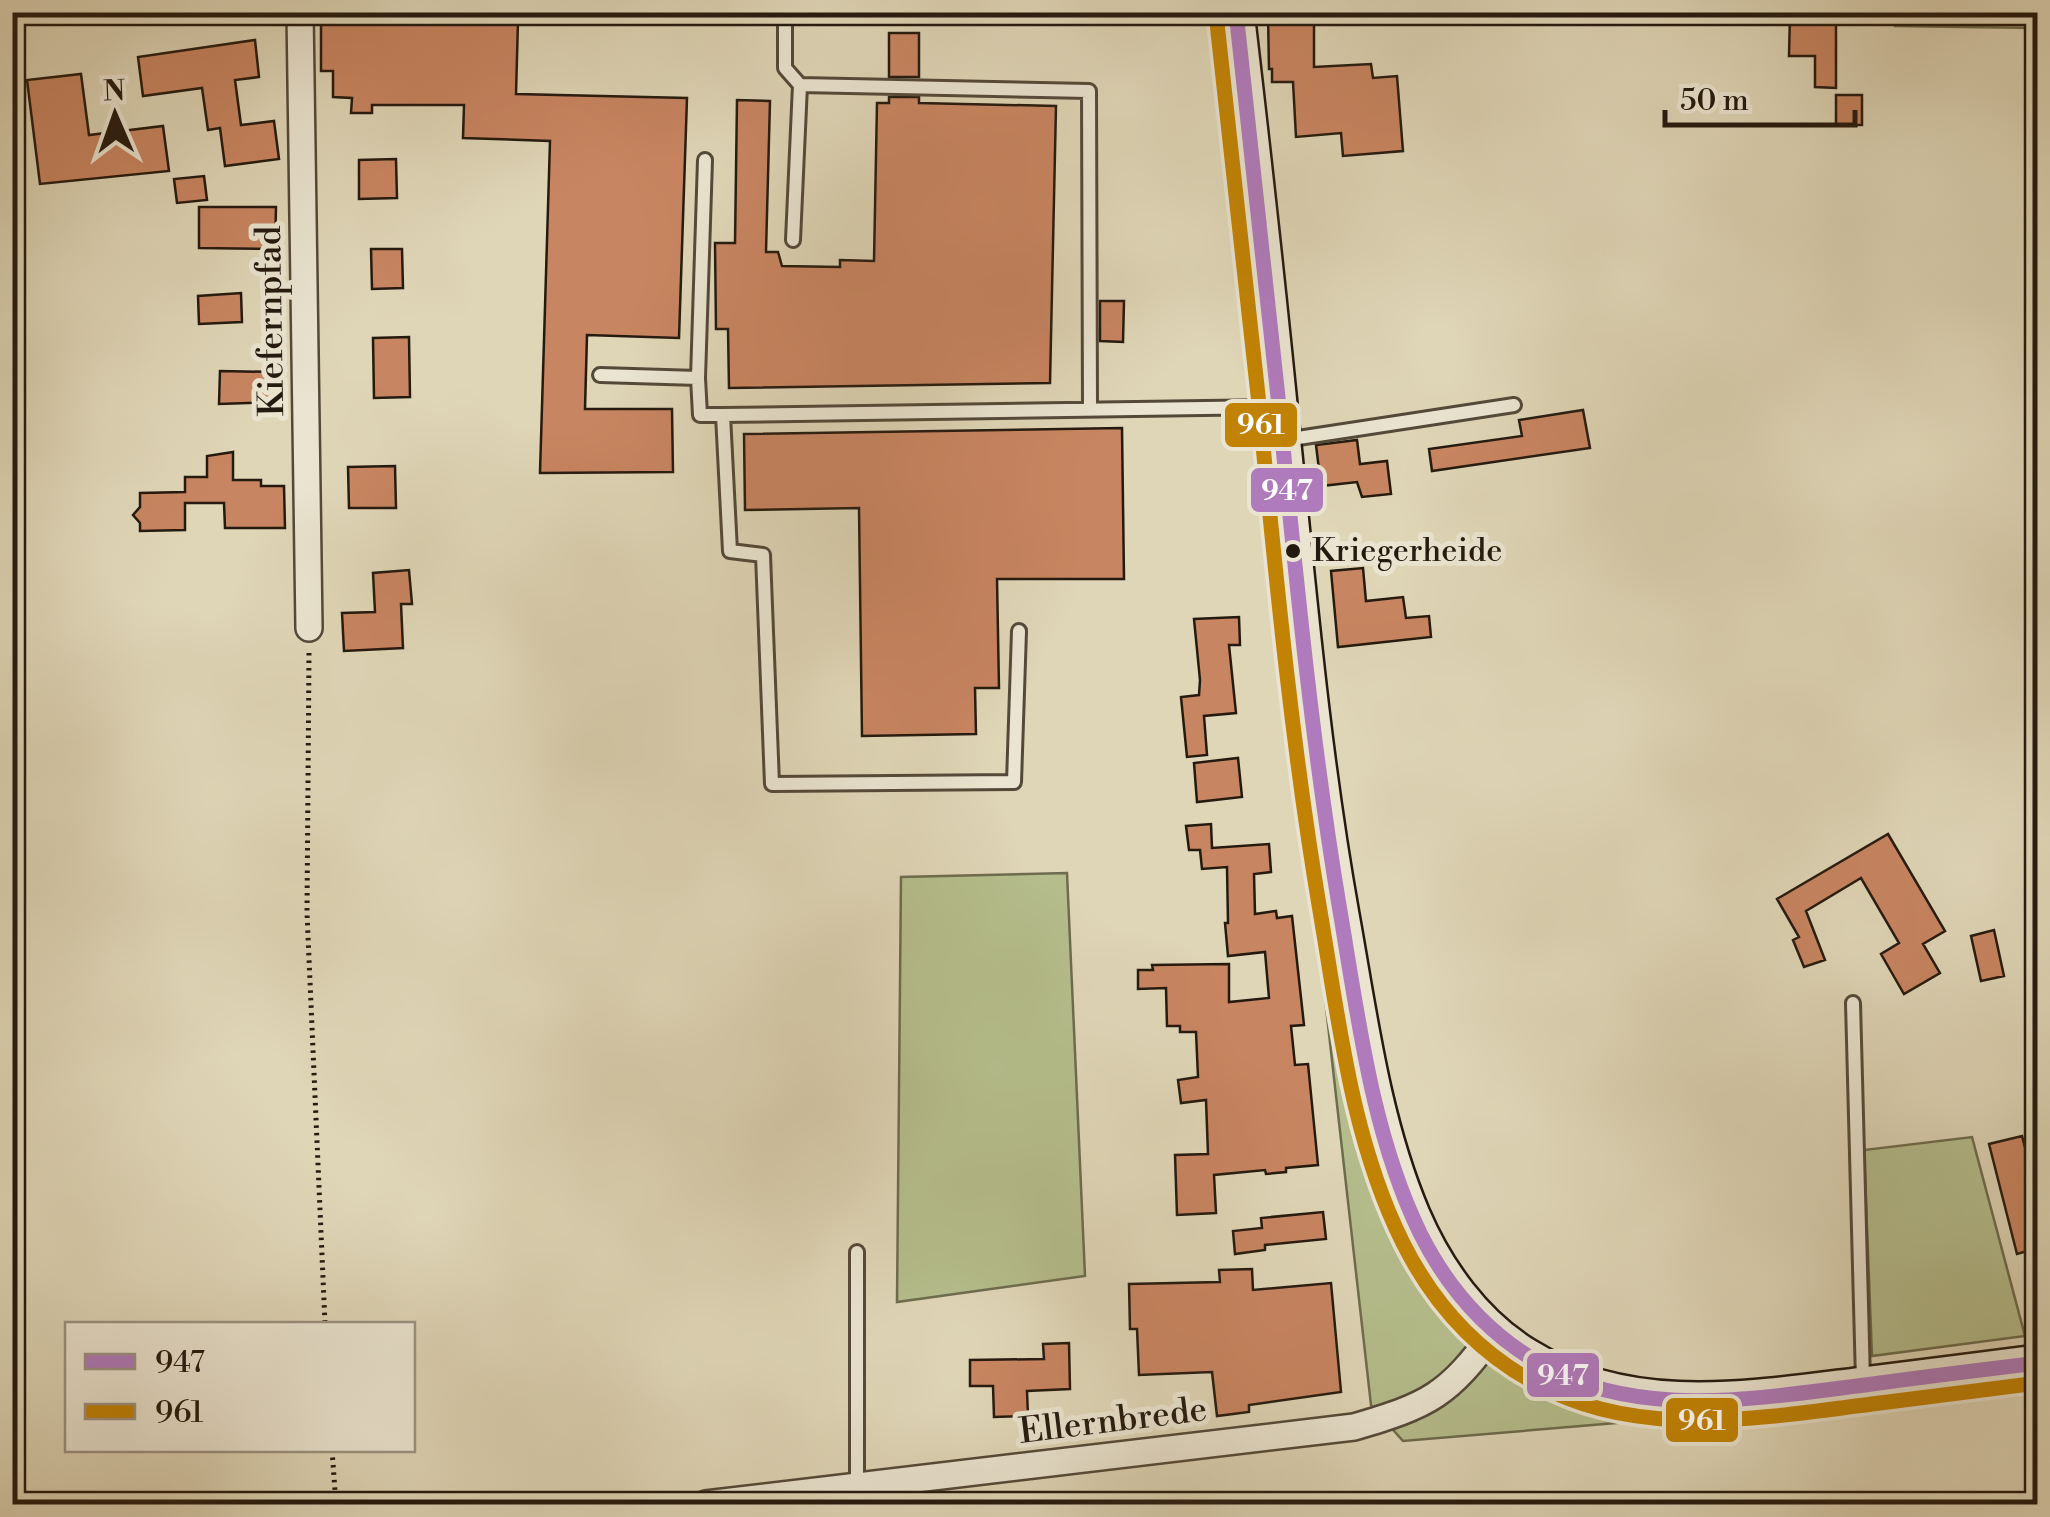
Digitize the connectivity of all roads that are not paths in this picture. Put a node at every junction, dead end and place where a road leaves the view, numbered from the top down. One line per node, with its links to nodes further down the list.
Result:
1 (300, 12): 13 (street, Kiefernpfad)
2 (785, 12): 4 (lane)
3 (1236, 12): 12 (street)
4 (800, 85): 6 (lane); 10 (lane)
5 (705, 160): 8 (lane)
6 (793, 240)
7 (600, 375): 8 (lane)
8 (698, 378): 11 (lane)
9 (1514, 406): 12 (lane)
10 (1090, 408): 11 (lane); 12 (lane)
11 (723, 414): 14 (lane)
12 (1281, 424): 17 (street)
13 (309, 628)
14 (1019, 631)
15 (1853, 1003): 19 (lane)
16 (857, 1252): 20 (lane)
17 (1495, 1331): 19 (street); 20 (street, Ellernbrede)
18 (2038, 1363): 19 (street)
19 (1864, 1385)
20 (858, 1486): 21 (street, Ellernbrede)
21 (706, 1504)

